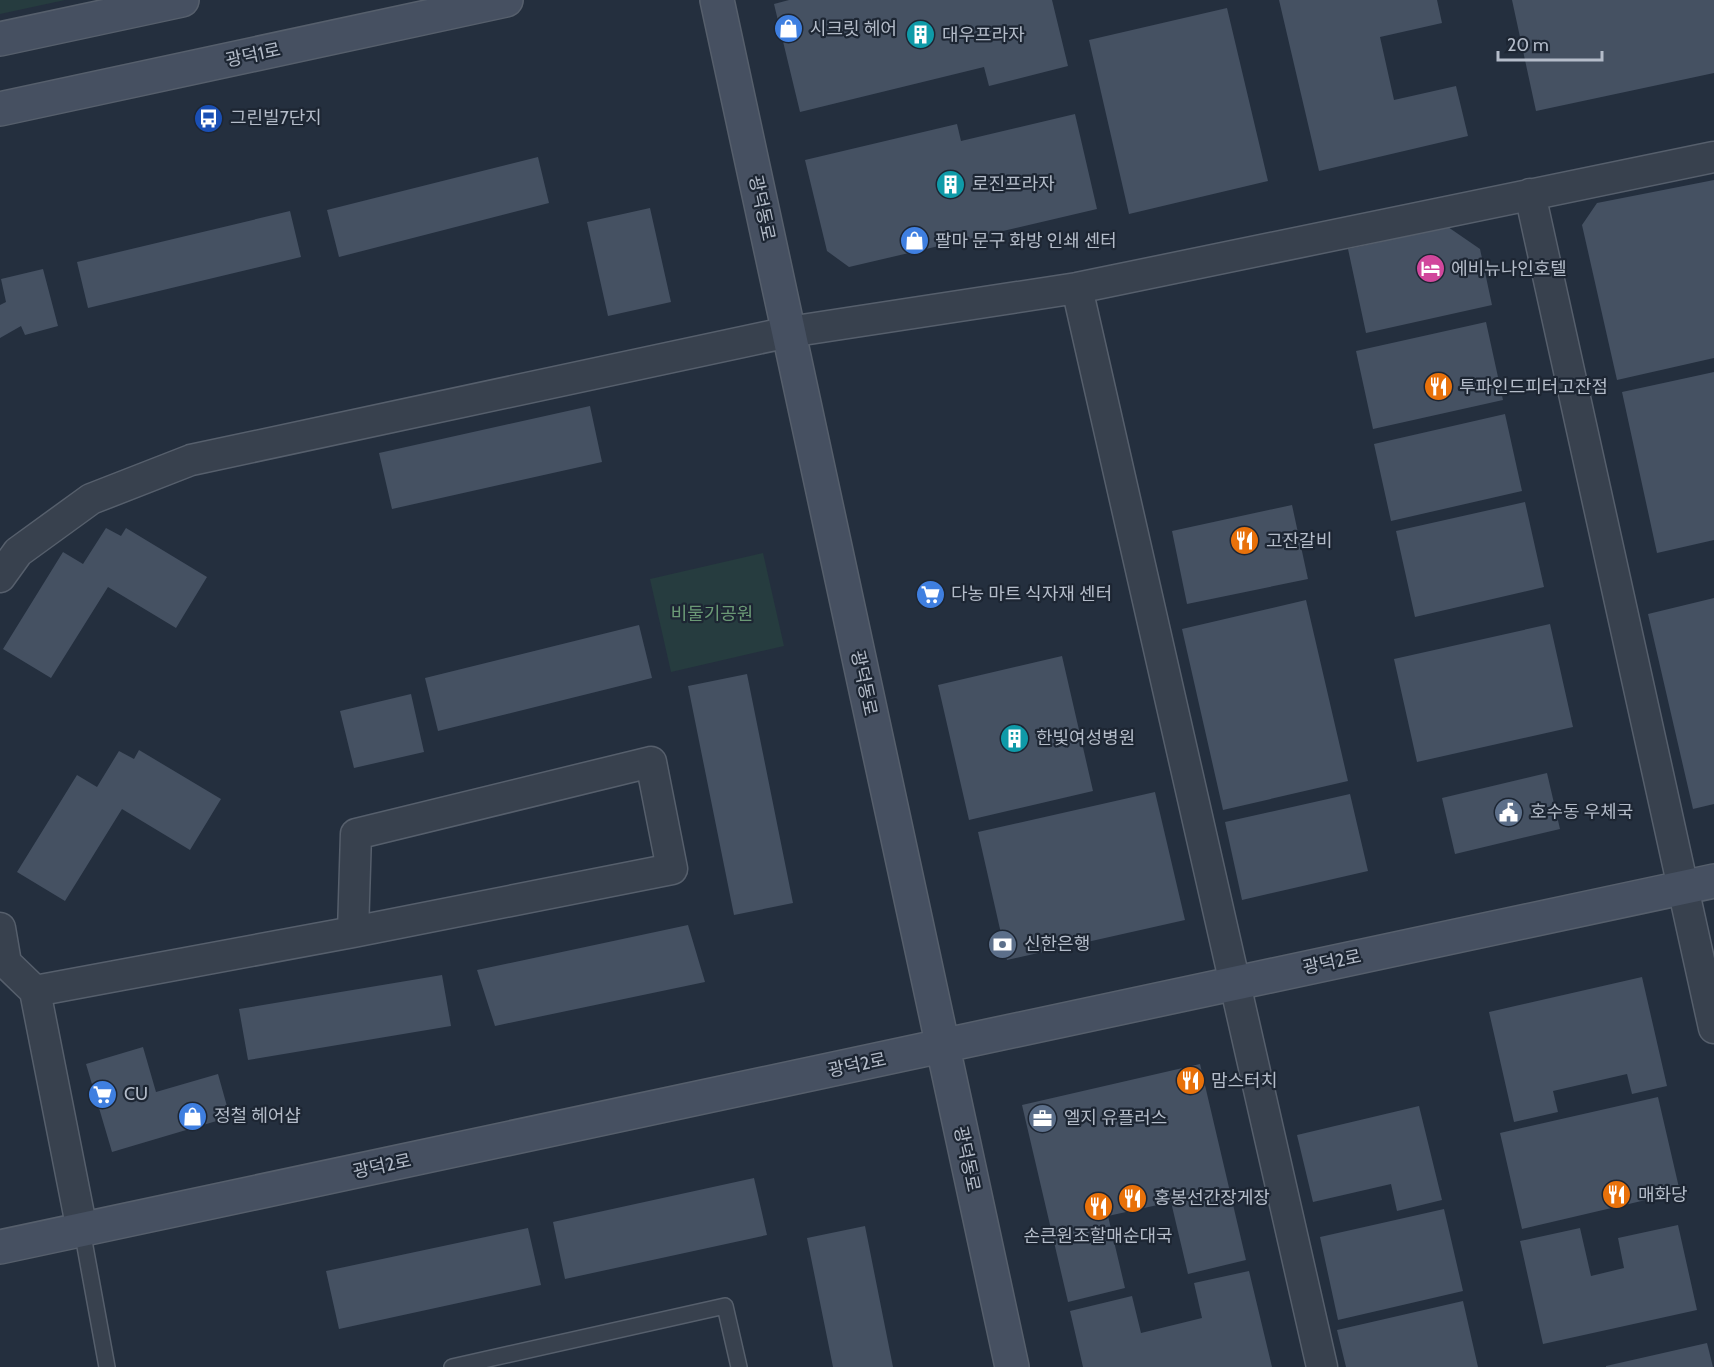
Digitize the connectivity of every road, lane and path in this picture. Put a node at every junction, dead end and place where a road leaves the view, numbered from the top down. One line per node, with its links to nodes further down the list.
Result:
1 (182, 0): 4 (street)
2 (506, 0): 5 (street, 광덕1로)
3 (717, 0): 9 (street, 광덕동로)
4 (0, 39)
5 (0, 109)
6 (1714, 157): 7 (street)
7 (1530, 194): 8 (street); 11 (street)
8 (1077, 288): 9 (street); 14 (street)
9 (789, 332): 10 (street); 17 (street, 광덕동로)
10 (0, 577)
11 (1699, 884): 14 (street, 광덕2로); 16 (street)
12 (0, 928): 15 (street)
13 (353, 932): 13 (street); 15 (street)
14 (1235, 983): 17 (street, 광덕2로); 24 (street)
15 (35, 992): 18 (street)
16 (1714, 1028)
17 (943, 1047): 18 (street, 광덕2로); 23 (street, 광덕동로)
18 (82, 1230): 19 (street, 광덕2로); 20 (lane)
19 (0, 1247)
20 (107, 1367)
21 (452, 1367): 22 (lane)
22 (739, 1367)
23 (1012, 1367)
24 (1322, 1367)

